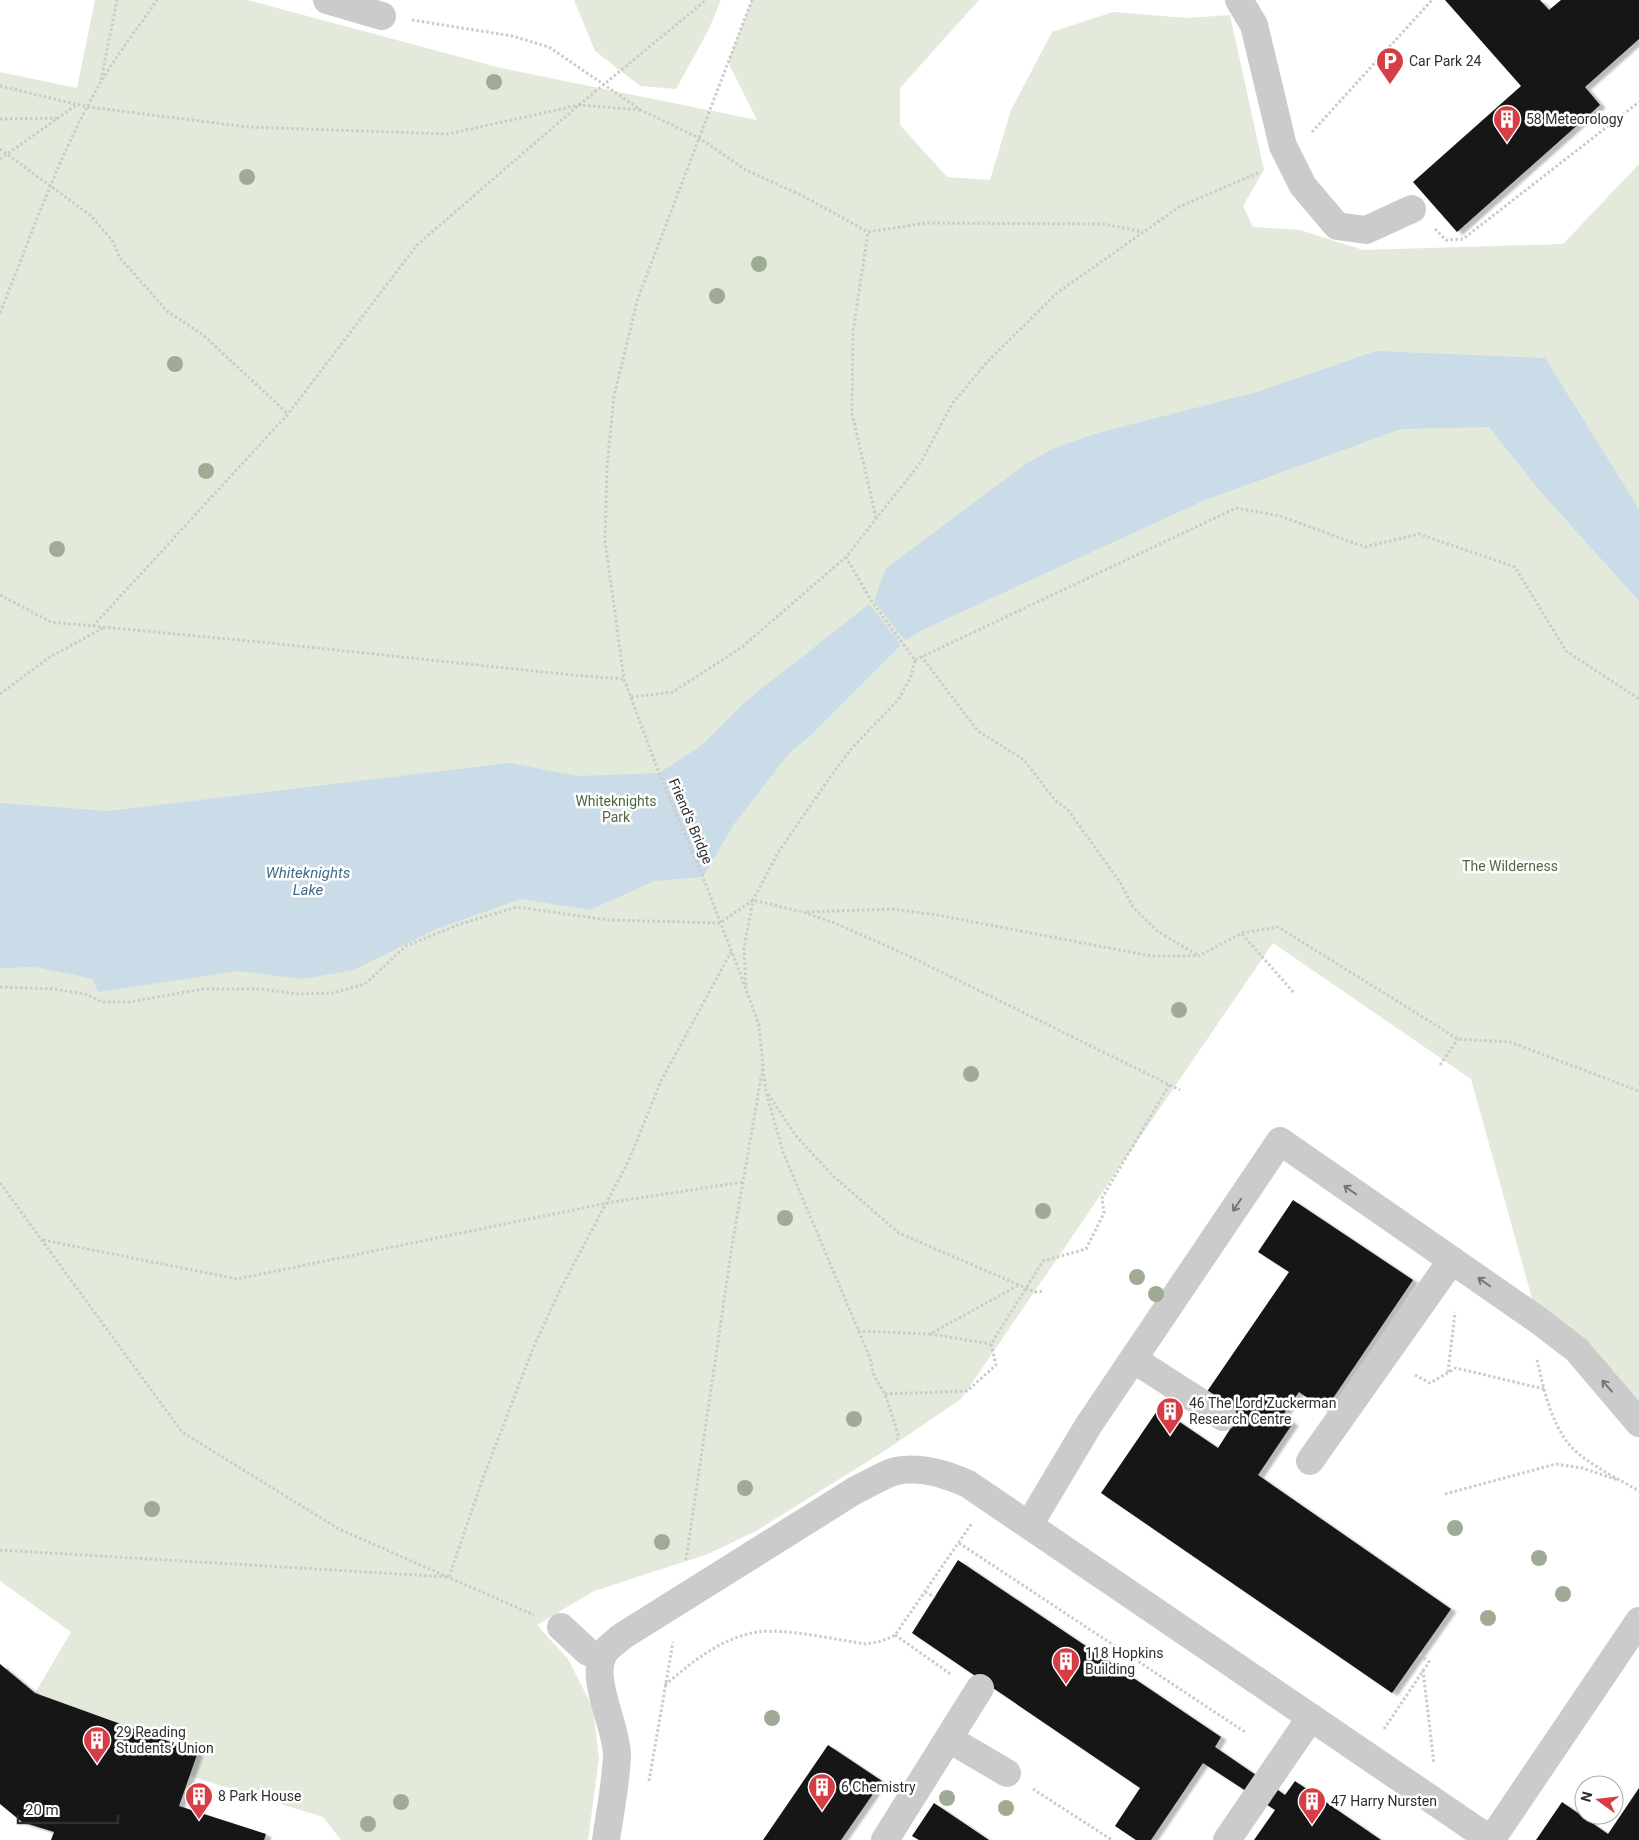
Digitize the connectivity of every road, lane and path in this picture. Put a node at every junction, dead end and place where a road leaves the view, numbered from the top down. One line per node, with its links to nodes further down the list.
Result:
1 (117, 0): 9 (path)
2 (157, 0): 9 (path)
3 (327, 0): 8 (street)
4 (706, 0): 10 (path)
5 (752, 0): 19 (path, Friend's Bridge)
6 (1240, 0): 22 (street)
7 (1432, 0): 22 (path)
8 (382, 16): 10 (path)
9 (100, 84): 15 (path)
10 (603, 85): 14 (path); 16 (path)
11 (0, 86): 13 (path)
12 (1639, 102): 25 (path)
13 (78, 104): 15 (path); 17 (path)
14 (579, 105): 15 (path); 16 (path); 29 (path)
15 (88, 107): 24 (path)
16 (641, 110): 19 (path)
17 (59, 118): 18 (path); 21 (path)
18 (0, 120)
19 (699, 138): 26 (path); 37 (path, Friend's Bridge)
20 (0, 149): 21 (path)
21 (7, 154): 23 (path); 24 (path)
22 (1289, 158): 25 (street); 27 (path)
23 (0, 160)
24 (50, 187): 28 (path); 29 (path)
25 (1412, 209)
26 (868, 232): 27 (path); 30 (path)
27 (1144, 232): 30 (path)
28 (0, 312)
29 (288, 414): 33 (path)
30 (876, 519): 31 (path)
31 (846, 557): 36 (path); 39 (path)
32 (0, 596): 33 (path)
33 (94, 626): 34 (path)
34 (105, 627): 37 (path); 38 (path)
35 (921, 656): 36 (path); 40 (path); 46 (path)
36 (914, 660): 41 (path)
37 (624, 679): 39 (path, Friend's Bridge)
38 (0, 694)
39 (631, 697): 43 (path, Friend's Bridge)
40 (1639, 699)
41 (753, 900): 42 (path); 43 (path); 48 (path)
42 (803, 912): 46 (path); 53 (path)
43 (720, 923): 45 (path, Friend's Bridge); 47 (path)
44 (1242, 933): 46 (path); 49 (path); 50 (path)
45 (732, 952): 48 (path, Friend's Bridge); 59 (path)
46 (1200, 956)
47 (0, 987)
48 (746, 989): 52 (path, Friend's Bridge)
49 (1295, 994)
50 (1458, 1039): 51 (path); 55 (path)
51 (1440, 1065)
52 (763, 1066): 56 (path); 58 (path)
53 (1170, 1085): 54 (path); 63 (path)
54 (1180, 1090)
55 (1639, 1090)
56 (766, 1092): 62 (path); 66 (path)
57 (0, 1182): 60 (path)
58 (743, 1182): 59 (path); 88 (path)
59 (608, 1203): 60 (path); 85 (path)
60 (42, 1240): 85 (path)
61 (1456, 1263): 65 (street, one-way to 61); 69 (street, one-way to 69); 70 (path); 76 (street)
62 (1019, 1285): 63 (path); 67 (path)
63 (1027, 1288): 64 (path); 68 (path)
64 (1044, 1291)
65 (1524, 1310): 72 (path); 75 (street, one-way to 65)
66 (858, 1331): 67 (path); 73 (path)
67 (930, 1334): 68 (path)
68 (991, 1344): 73 (path)
69 (1133, 1359): 74 (street); 82 (street)
70 (1448, 1373): 71 (path); 72 (path)
71 (1415, 1375)
72 (1544, 1389): 78 (path)
73 (884, 1394): 77 (path)
74 (1223, 1417)
75 (1639, 1423)
76 (1310, 1462)
77 (895, 1472): 81 (street); 88 (street)
78 (1624, 1482): 79 (path); 80 (path)
79 (1639, 1491)
80 (1444, 1494)
81 (989, 1498): 82 (street); 83 (path)
82 (1029, 1526): 97 (street)
83 (959, 1542): 86 (path); 99 (path)
84 (0, 1550): 85 (path)
85 (448, 1577): 90 (path)
86 (925, 1592): 87 (path); 91 (path)
87 (935, 1597)
88 (681, 1601): 93 (street); 95 (path)
89 (1639, 1621): 108 (street)
90 (561, 1627): 93 (street)
91 (895, 1635): 95 (path); 96 (path)
92 (1419, 1654): 94 (path)
93 (602, 1658): 104 (street)
94 (1424, 1670): 98 (path); 103 (path)
95 (664, 1685): 102 (path)
96 (979, 1690): 100 (street)
97 (1311, 1717): 103 (street); 107 (street)
98 (1382, 1731)
99 (1244, 1732)
100 (949, 1738): 101 (street); 105 (street)
101 (1007, 1773): 106 (path)
102 (649, 1782)
103 (1438, 1804): 108 (street)
104 (606, 1840)
105 (885, 1840)
106 (1112, 1840)
107 (1227, 1840)
108 (1491, 1840)

